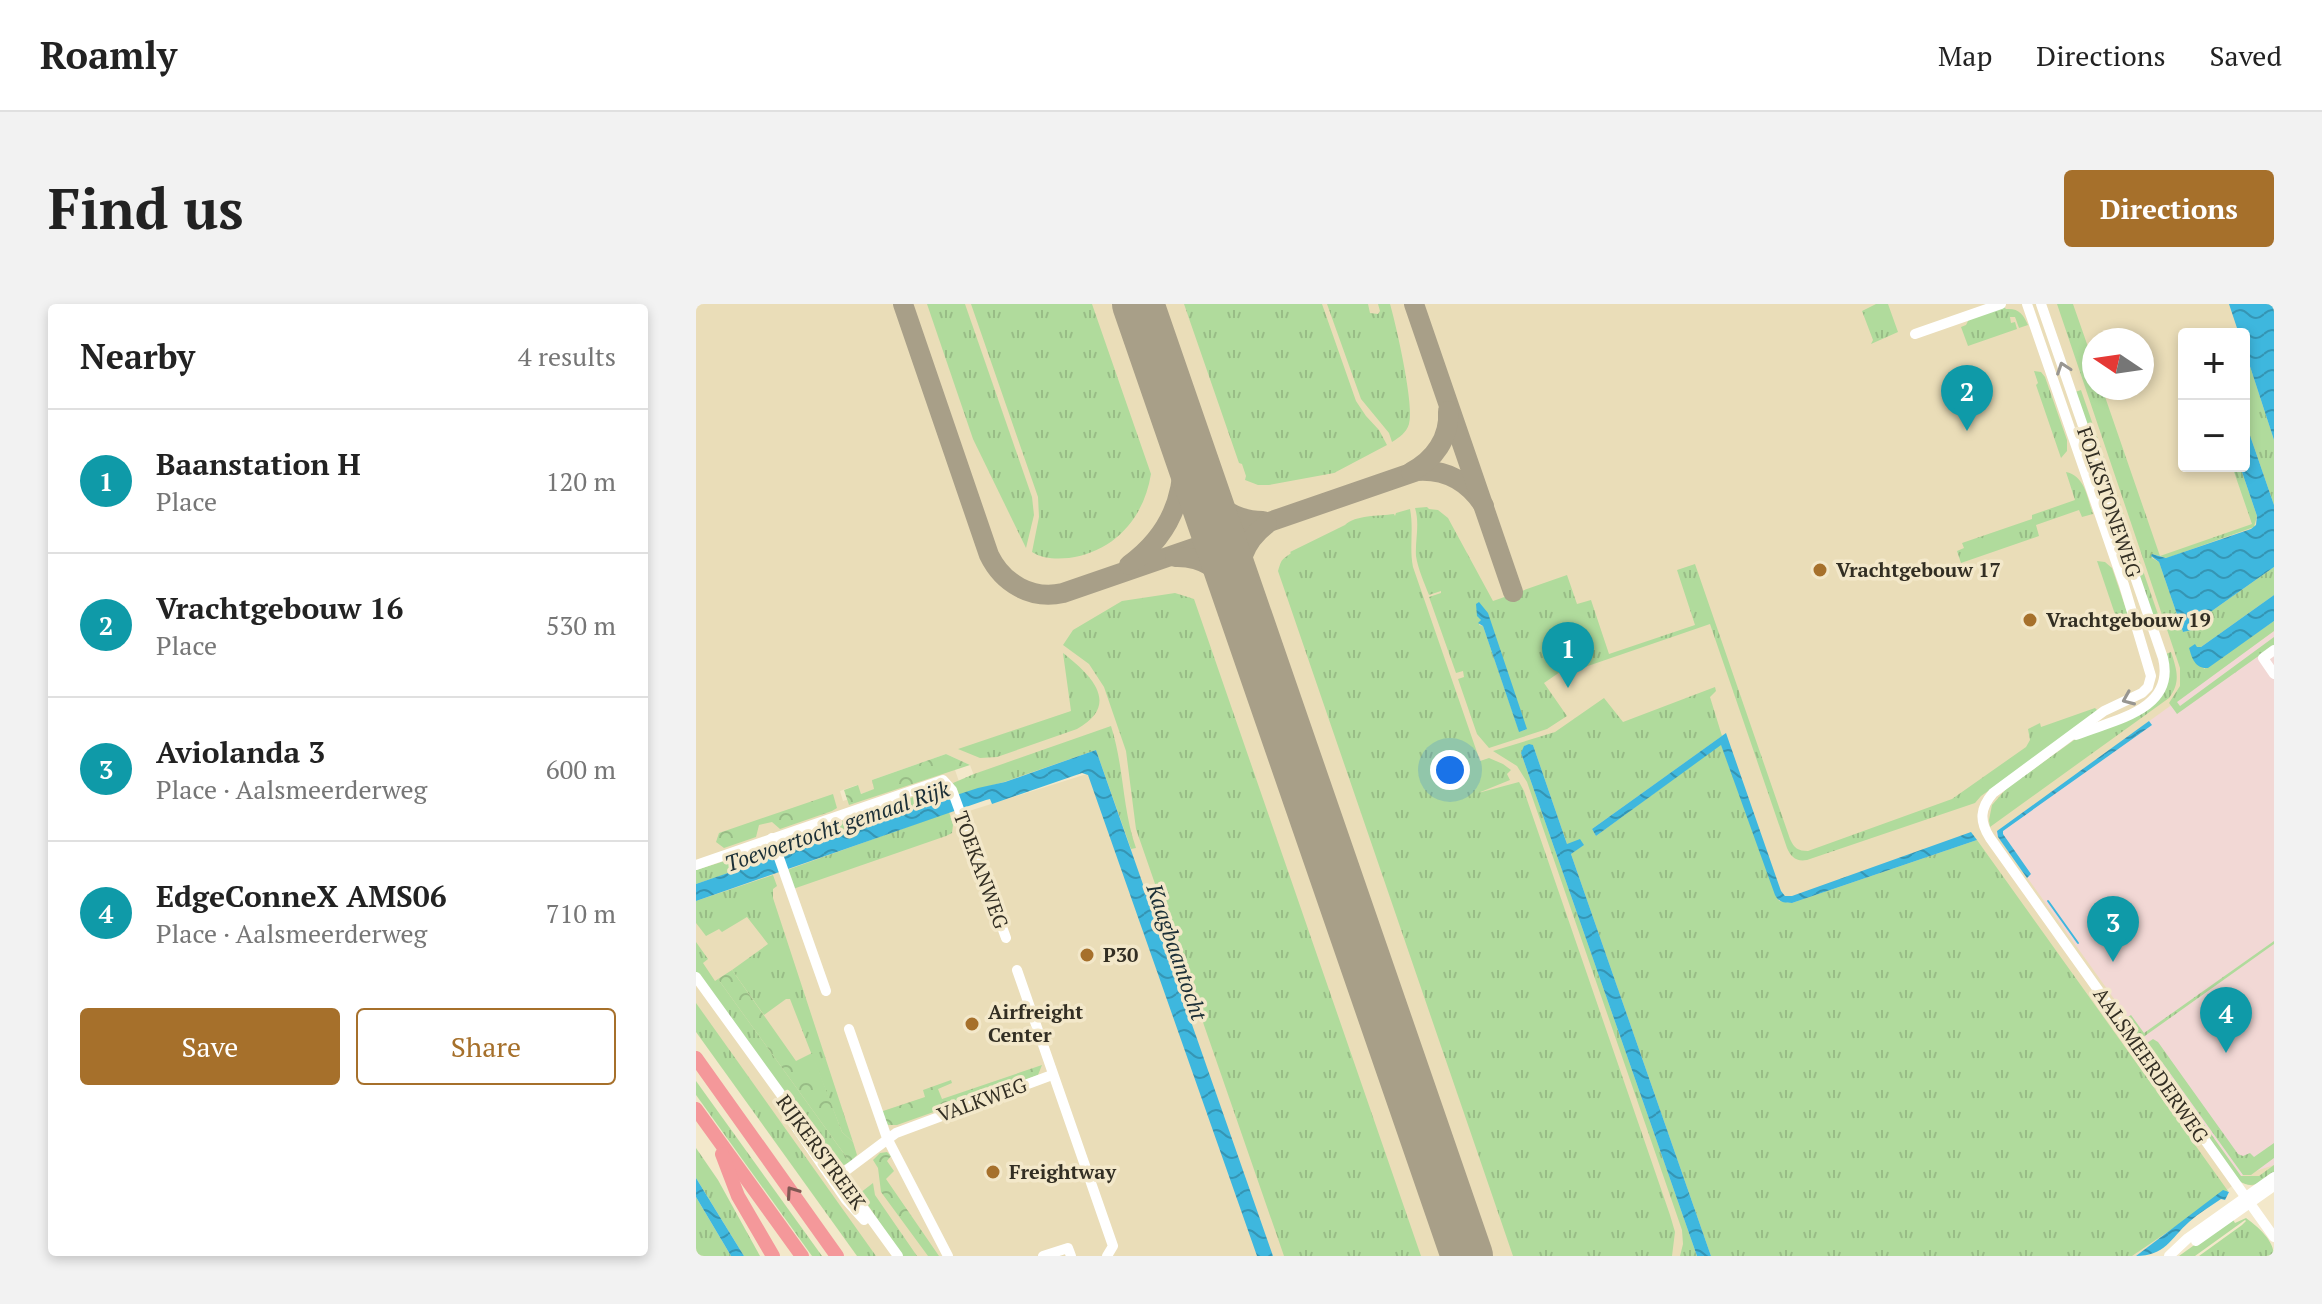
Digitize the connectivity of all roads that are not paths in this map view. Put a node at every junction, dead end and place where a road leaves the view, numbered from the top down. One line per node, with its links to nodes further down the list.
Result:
1 (2001, 304): 4 (street)
2 (2027, 304): 7 (street, FOLKSTONEWEG, one-way to 7)
3 (2041, 304): 7 (street, FOLKSTONEWEG, one-way to 3)
4 (1915, 334)
5 (2274, 650): 6 (street)
6 (2274, 674)
7 (2067, 740): 8 (street, FOLKSTONEWEG)
8 (1982, 812): 26 (street, AALSMEERDERWEG)
9 (772, 838): 10 (street, TOEKANWEG); 11 (street, TOEKANWEG); 15 (street)
10 (696, 865)
11 (1006, 938)
12 (1017, 970): 19 (street)
13 (696, 977): 17 (street, RIJKERSTREEK)
14 (696, 985): 17 (street, RIJKERSTREEK)
15 (826, 991)
16 (849, 1029): 22 (street)
17 (744, 1048): 24 (street, RIJKERSTREEK)
18 (696, 1058): 30 (highway, one-way to 18)
19 (1052, 1075): 22 (street, VALKWEG); 35 (street, VALKWEG)
20 (696, 1109): 21 (highway)
21 (715, 1135): 28 (highway); 29 (highway)
22 (887, 1138): 24 (street, VALKWEG); 32 (street)
23 (2274, 1177): 26 (street)
24 (836, 1178): 31 (street, RIJKERSTREEK)
25 (2274, 1186): 26 (street)
26 (2248, 1200): 27 (street, AALSMEERDERWEG); 36 (street)
27 (2274, 1237)
28 (770, 1253)
29 (802, 1256)
30 (837, 1256)
31 (895, 1256)
32 (948, 1256)
33 (1043, 1256): 34 (street)
34 (1071, 1256)
35 (1107, 1256)
36 (2172, 1256)

